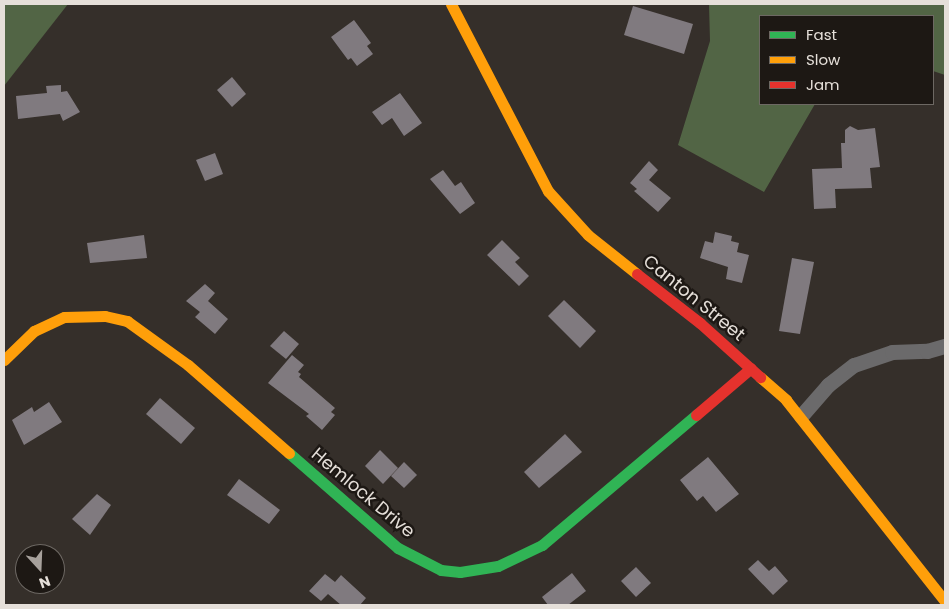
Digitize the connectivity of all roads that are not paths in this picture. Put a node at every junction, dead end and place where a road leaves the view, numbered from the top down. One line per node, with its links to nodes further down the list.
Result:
1 (451, 4): 4 (street, Canton Street)
2 (945, 346): 5 (street)
3 (4, 360): 4 (street, Hemlock Drive)
4 (751, 368): 5 (street, Canton Street)
5 (801, 416): 6 (street, Canton Street)
6 (945, 601)

